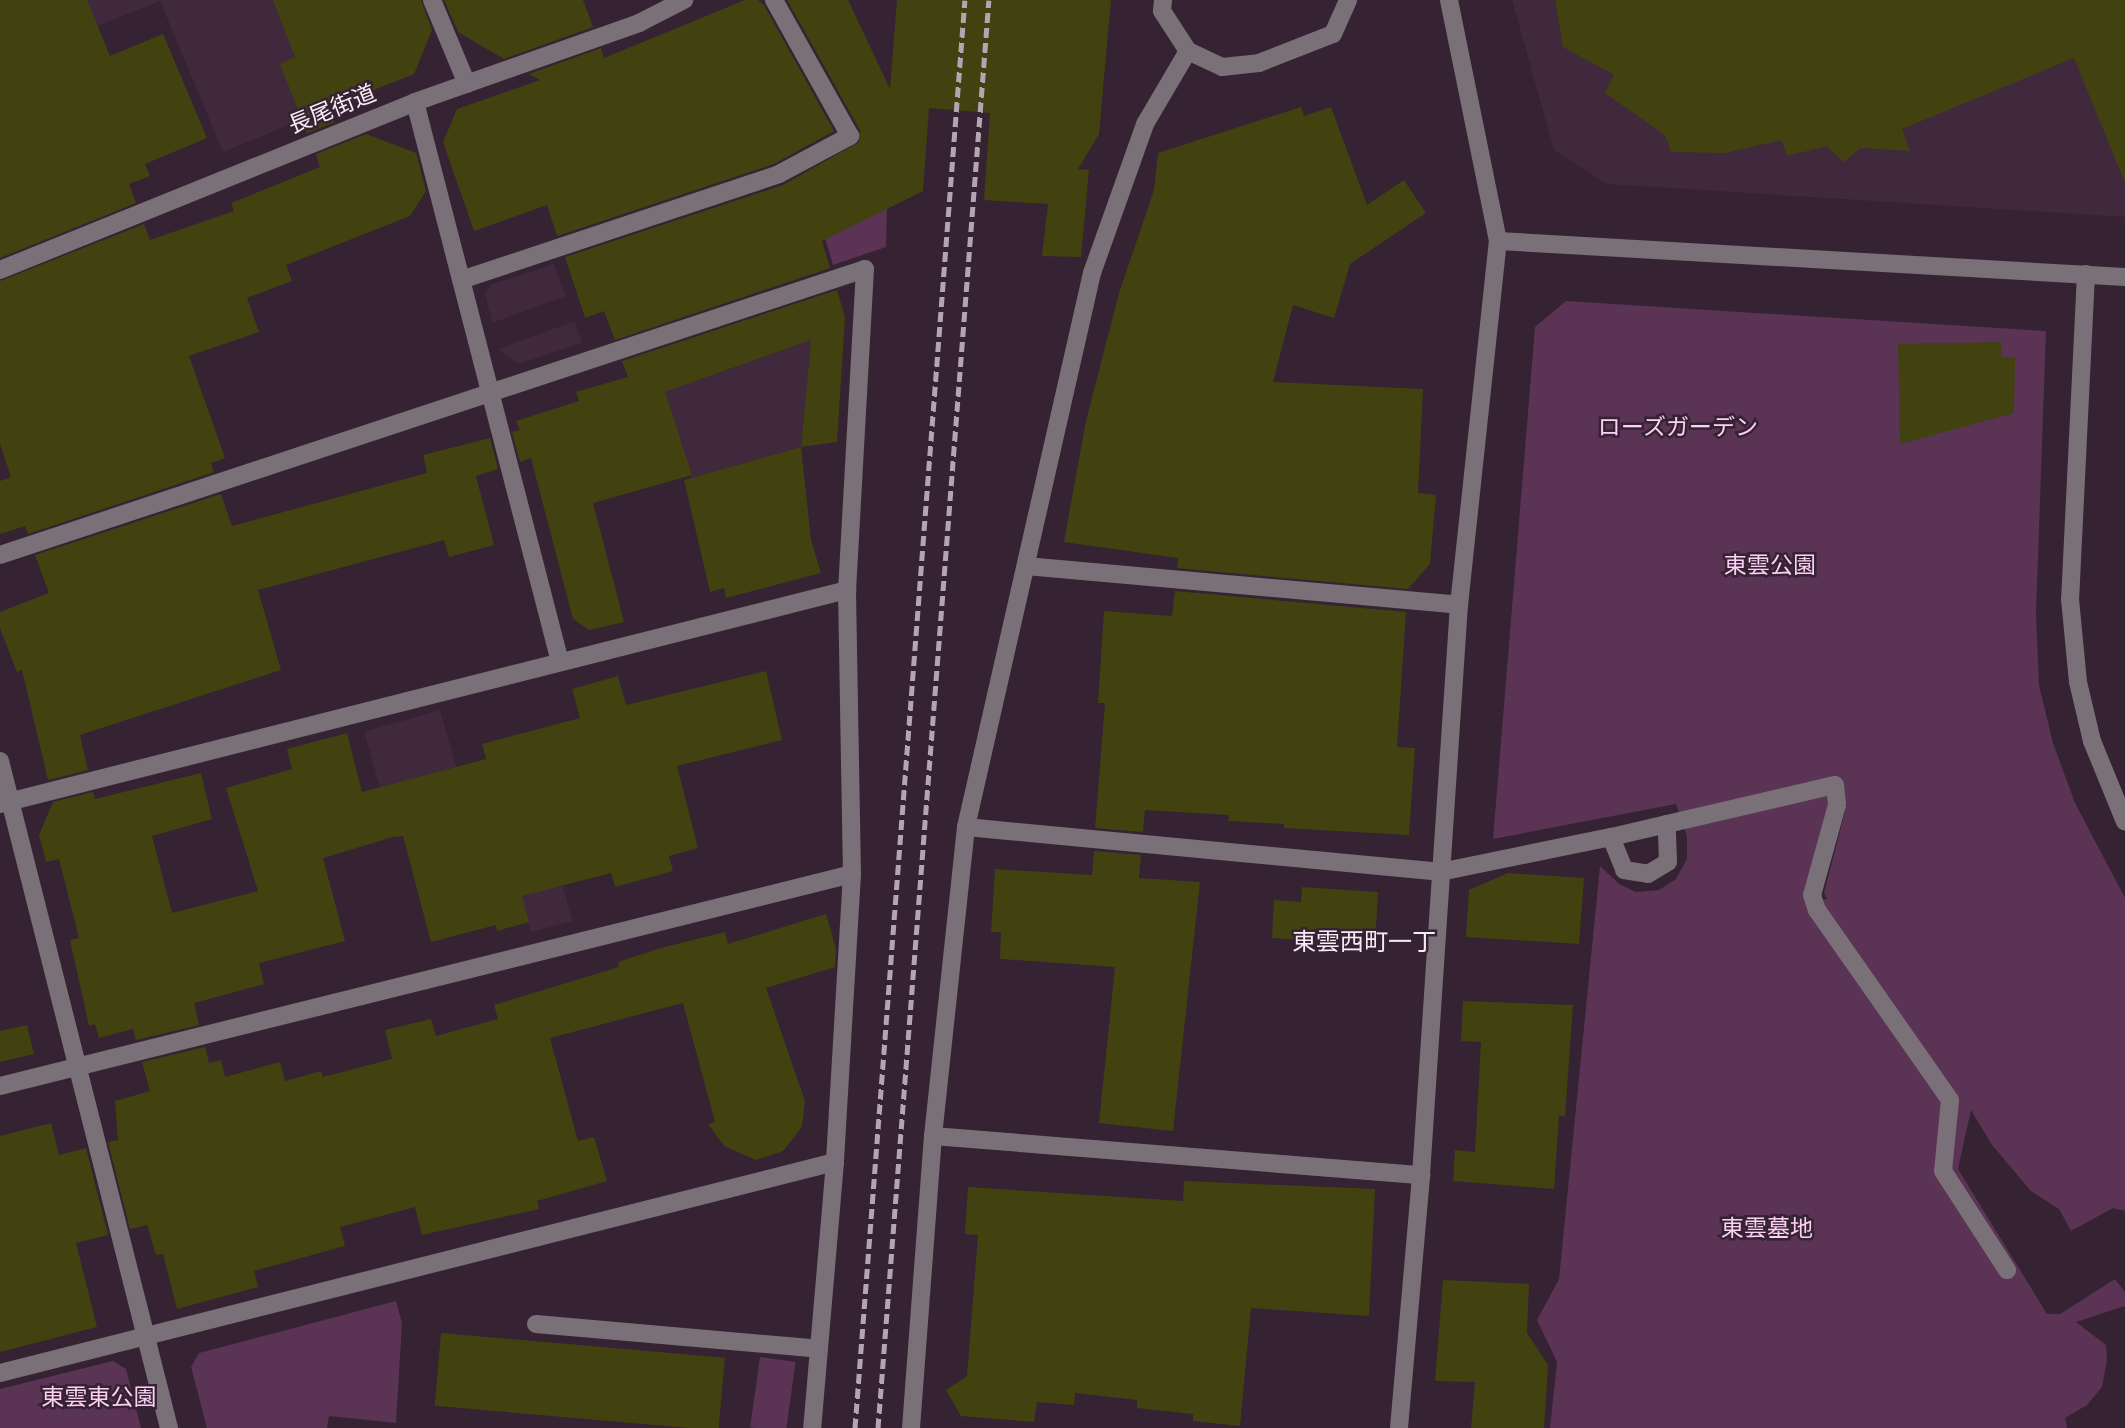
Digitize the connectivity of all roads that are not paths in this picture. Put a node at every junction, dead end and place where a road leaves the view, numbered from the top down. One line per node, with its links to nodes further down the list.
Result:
1 (432, 0): 8 (street)
2 (684, 0): 8 (street, 長尾街道)
3 (774, 0): 14 (street)
4 (1163, 0): 7 (street)
5 (1348, 0): 7 (street)
6 (1449, 0): 10 (street)
7 (1188, 51): 17 (street)
8 (467, 84): 9 (street, 長尾街道)
9 (415, 102): 11 (street, 長尾街道); 14 (street)
10 (1498, 241): 12 (street); 19 (street)
11 (0, 270)
12 (2086, 274): 13 (street); 23 (street)
13 (2125, 277)
14 (461, 280): 15 (street)
15 (490, 392): 16 (street); 18 (street); 20 (street)
16 (0, 555)
17 (1026, 566): 19 (street); 25 (street)
18 (847, 590): 20 (street); 28 (street)
19 (1459, 605): 27 (street)
20 (560, 662): 22 (street)
21 (0, 761): 22 (street)
22 (5, 803): 29 (street)
23 (2125, 822)
24 (1667, 824): 26 (street); 26 (street); 34 (street)
25 (966, 827): 27 (street); 31 (street)
26 (1611, 836): 27 (street)
27 (1440, 872): 33 (street)
28 (852, 874): 29 (street); 32 (street)
29 (76, 1067): 30 (street); 36 (street)
30 (0, 1086)
31 (933, 1136): 33 (street); 41 (street)
32 (835, 1162): 36 (street); 37 (street)
33 (1421, 1175): 42 (street)
34 (2007, 1270)
35 (536, 1324): 37 (street)
36 (145, 1337): 38 (street); 39 (street)
37 (819, 1349): 40 (street)
38 (0, 1373)
39 (169, 1428)
40 (812, 1428)
41 (911, 1428)
42 (1399, 1428)

